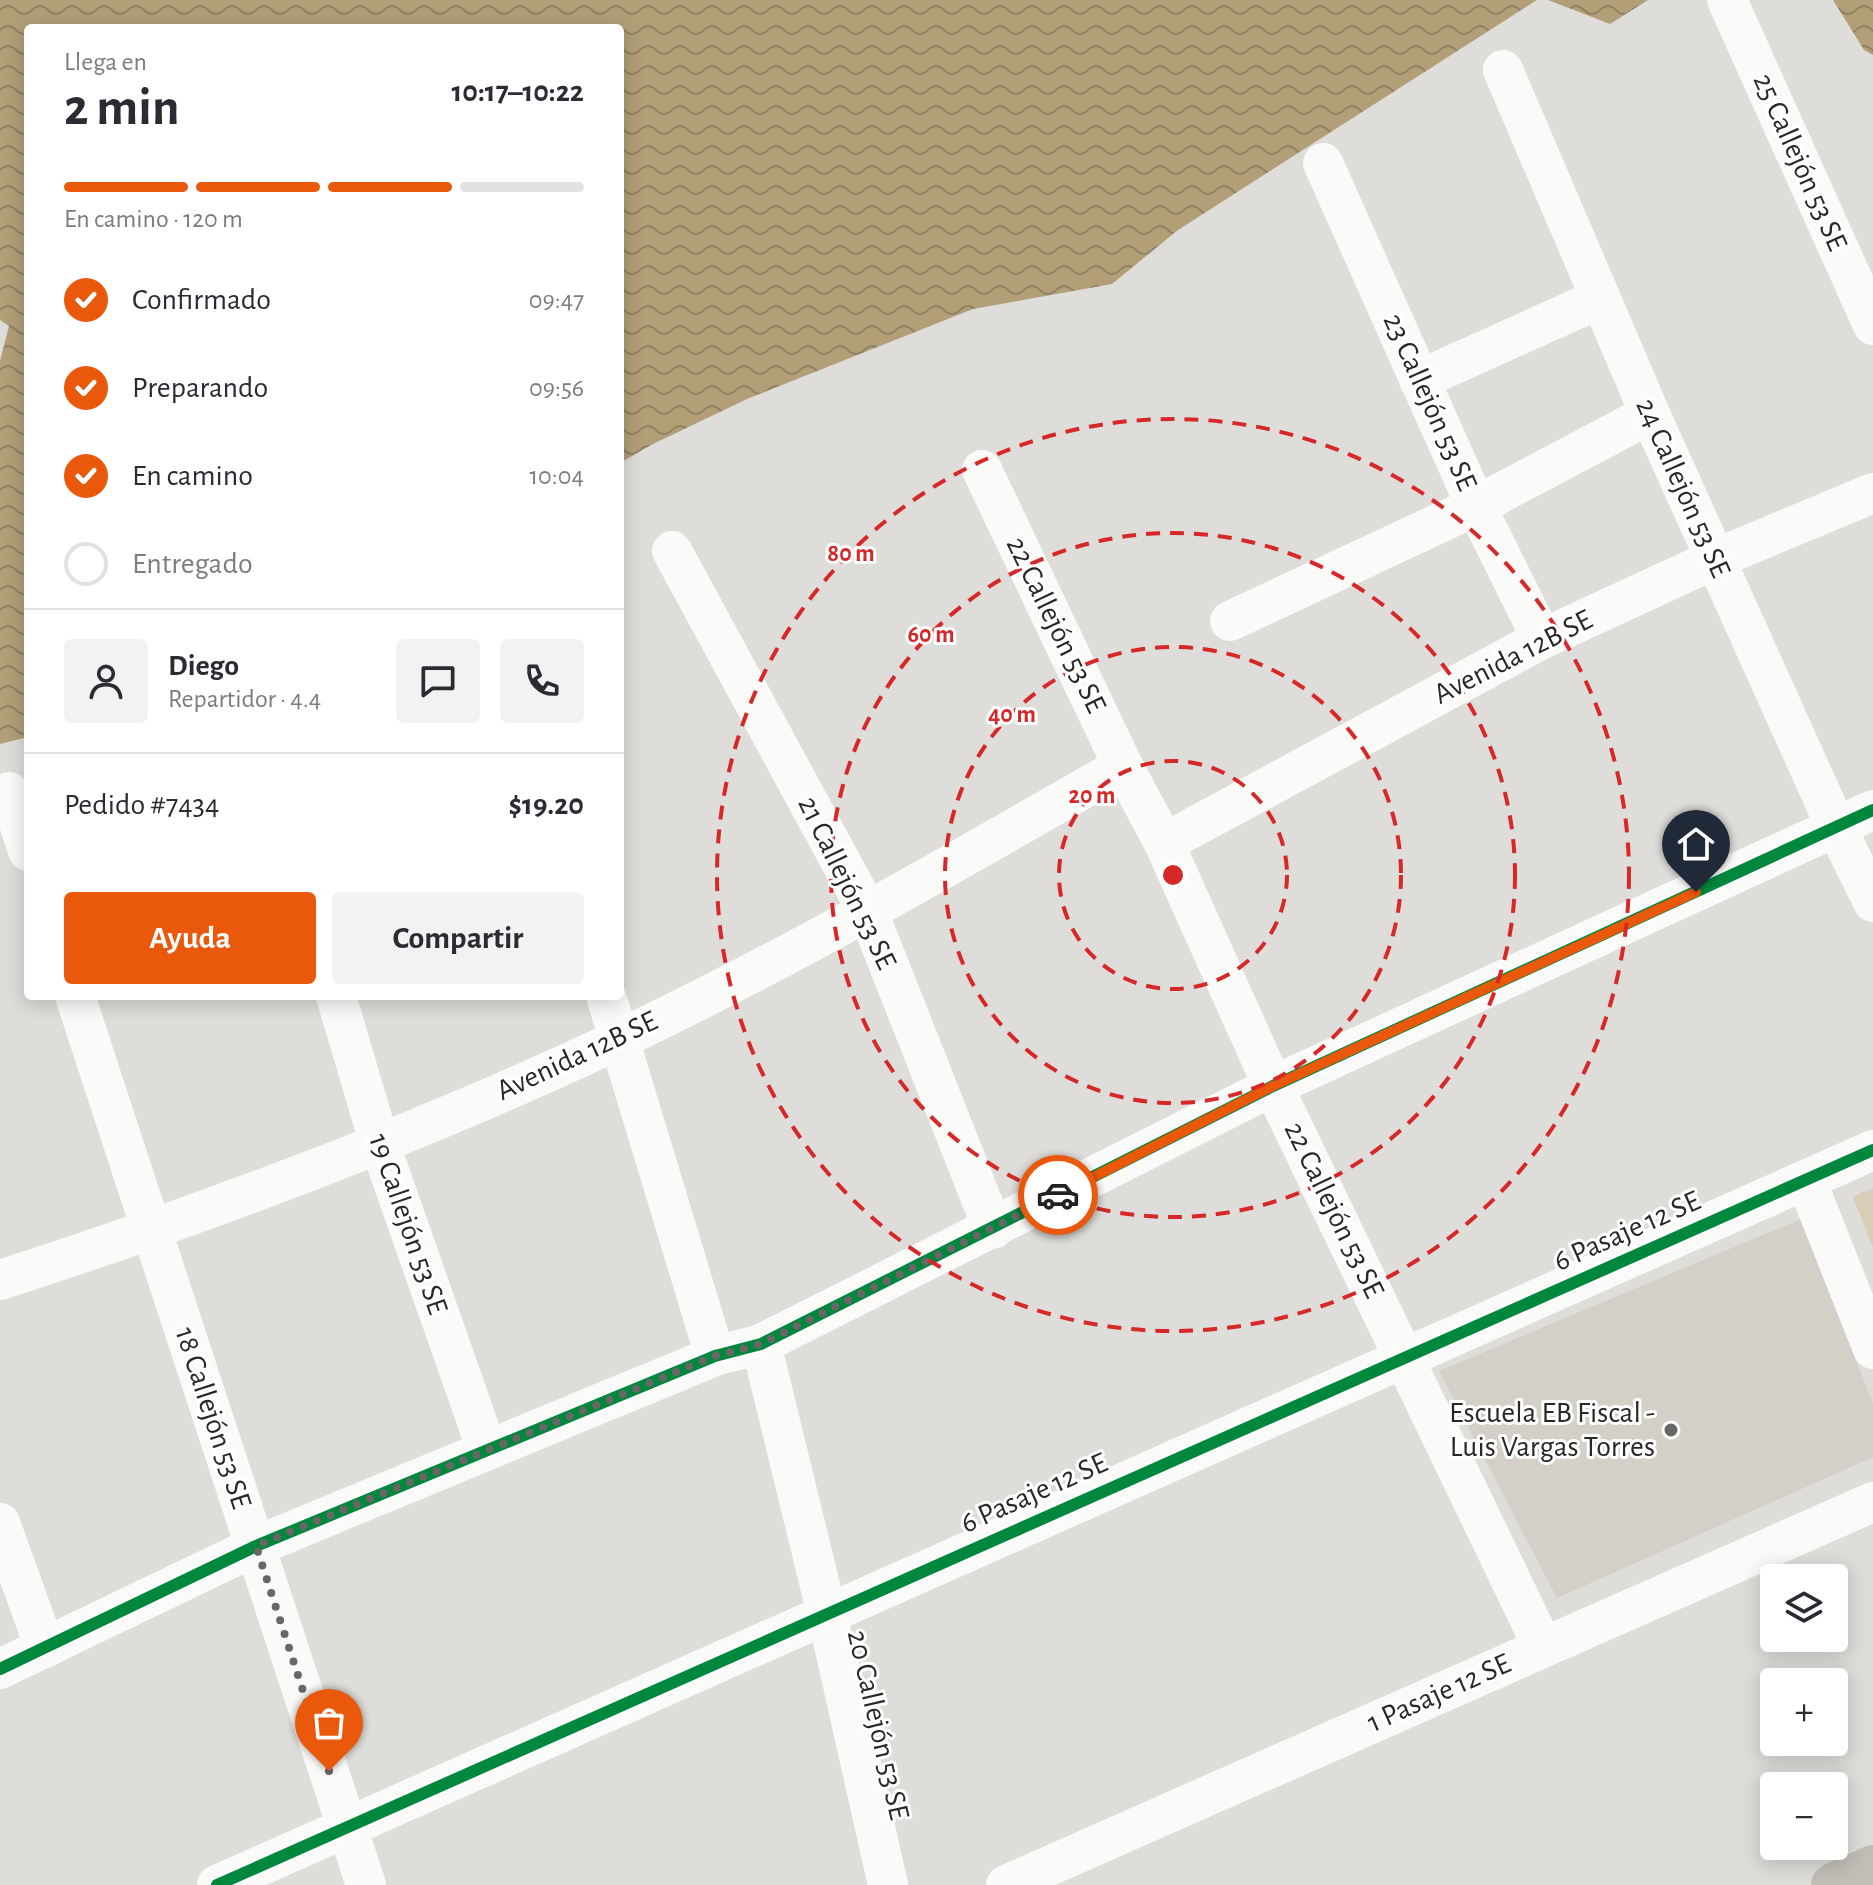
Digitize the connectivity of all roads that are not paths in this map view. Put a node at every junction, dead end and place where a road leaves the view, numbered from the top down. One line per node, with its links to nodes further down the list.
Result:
1 (1727, 0): 5 (street, 25 Callejón 53 SE)
2 (1503, 70): 4 (street, 24 Callejón 53 SE)
3 (1323, 163): 6 (street, 23 Callejón 53 SE)
4 (1599, 299): 6 (street); 7 (street, 24 Callejón 53 SE)
5 (1873, 325)
6 (1419, 380): 10 (street, 23 Callejón 53 SE)
7 (1650, 414): 10 (street); 12 (street, 24 Callejón 53 SE)
8 (982, 470): 15 (street, 22 Callejón 53 SE)
9 (1873, 493): 12 (street, Avenida 12B SE)
10 (1476, 506): 13 (street); 14 (street, 23 Callejón 53 SE)
11 (672, 551): 22 (street, 21 Callejón 53 SE)
12 (1715, 559): 14 (street, Avenida 12B SE); 18 (street, 24 Callejón 53 SE)
13 (1230, 621)
14 (1542, 639): 20 (street, Avenida 12B SE)
15 (1123, 766): 20 (street, 22 Callejón 53 SE); 22 (street, Avenida 12B SE)
16 (9, 792): 19 (street)
17 (1873, 810): 18 (street)
18 (1836, 827): 21 (street, 24 Callejón 53 SE); 27 (street)
19 (24, 839)
20 (1164, 843): 27 (street, 22 Callejón 53 SE)
21 (1873, 902)
22 (868, 912): 26 (street, Avenida 12B SE); 31 (street, 21 Callejón 53 SE)
23 (76, 1000): 32 (street, 18 Callejón 53 SE)
24 (337, 1000): 28 (street, 19 Callejón 53 SE)
25 (607, 1000): 26 (street)
26 (620, 1039): 28 (street, Avenida 12B SE); 36 (street)
27 (1273, 1086): 31 (street); 37 (street, 22 Callejón 53 SE)
28 (380, 1145): 32 (street, Avenida 12B SE); 38 (street, 19 Callejón 53 SE)
29 (1873, 1150): 30 (street, 6 Pasaje 12 SE)
30 (1806, 1180): 35 (street); 37 (street, 6 Pasaje 12 SE)
31 (993, 1229): 34 (street)
32 (152, 1231): 33 (street, Avenida 12B SE); 41 (street, 18 Callejón 53 SE)
33 (0, 1280)
34 (761, 1344): 36 (street); 42 (street, 20 Callejón 53 SE)
35 (1873, 1349)
36 (715, 1356): 38 (street)
37 (1405, 1357): 42 (street, 6 Pasaje 12 SE); 43 (street, 22 Callejón 53 SE)
38 (487, 1450): 41 (street)
39 (1873, 1502): 43 (street, 1 Pasaje 12 SE)
40 (0, 1523): 44 (street)
41 (256, 1546): 44 (street); 46 (street, 18 Callejón 53 SE)
42 (827, 1614): 46 (street, 6 Pasaje 12 SE); 50 (street, 20 Callejón 53 SE)
43 (1543, 1647): 51 (street, 1 Pasaje 12 SE)
44 (45, 1648): 45 (street)
45 (0, 1669)
46 (348, 1827): 48 (street, 6 Pasaje 12 SE); 49 (street, 18 Callejón 53 SE)
47 (1873, 1867): 52 (main road)
48 (217, 1885)
49 (366, 1885)
50 (888, 1885)
51 (1006, 1885)
52 (1833, 1885)

